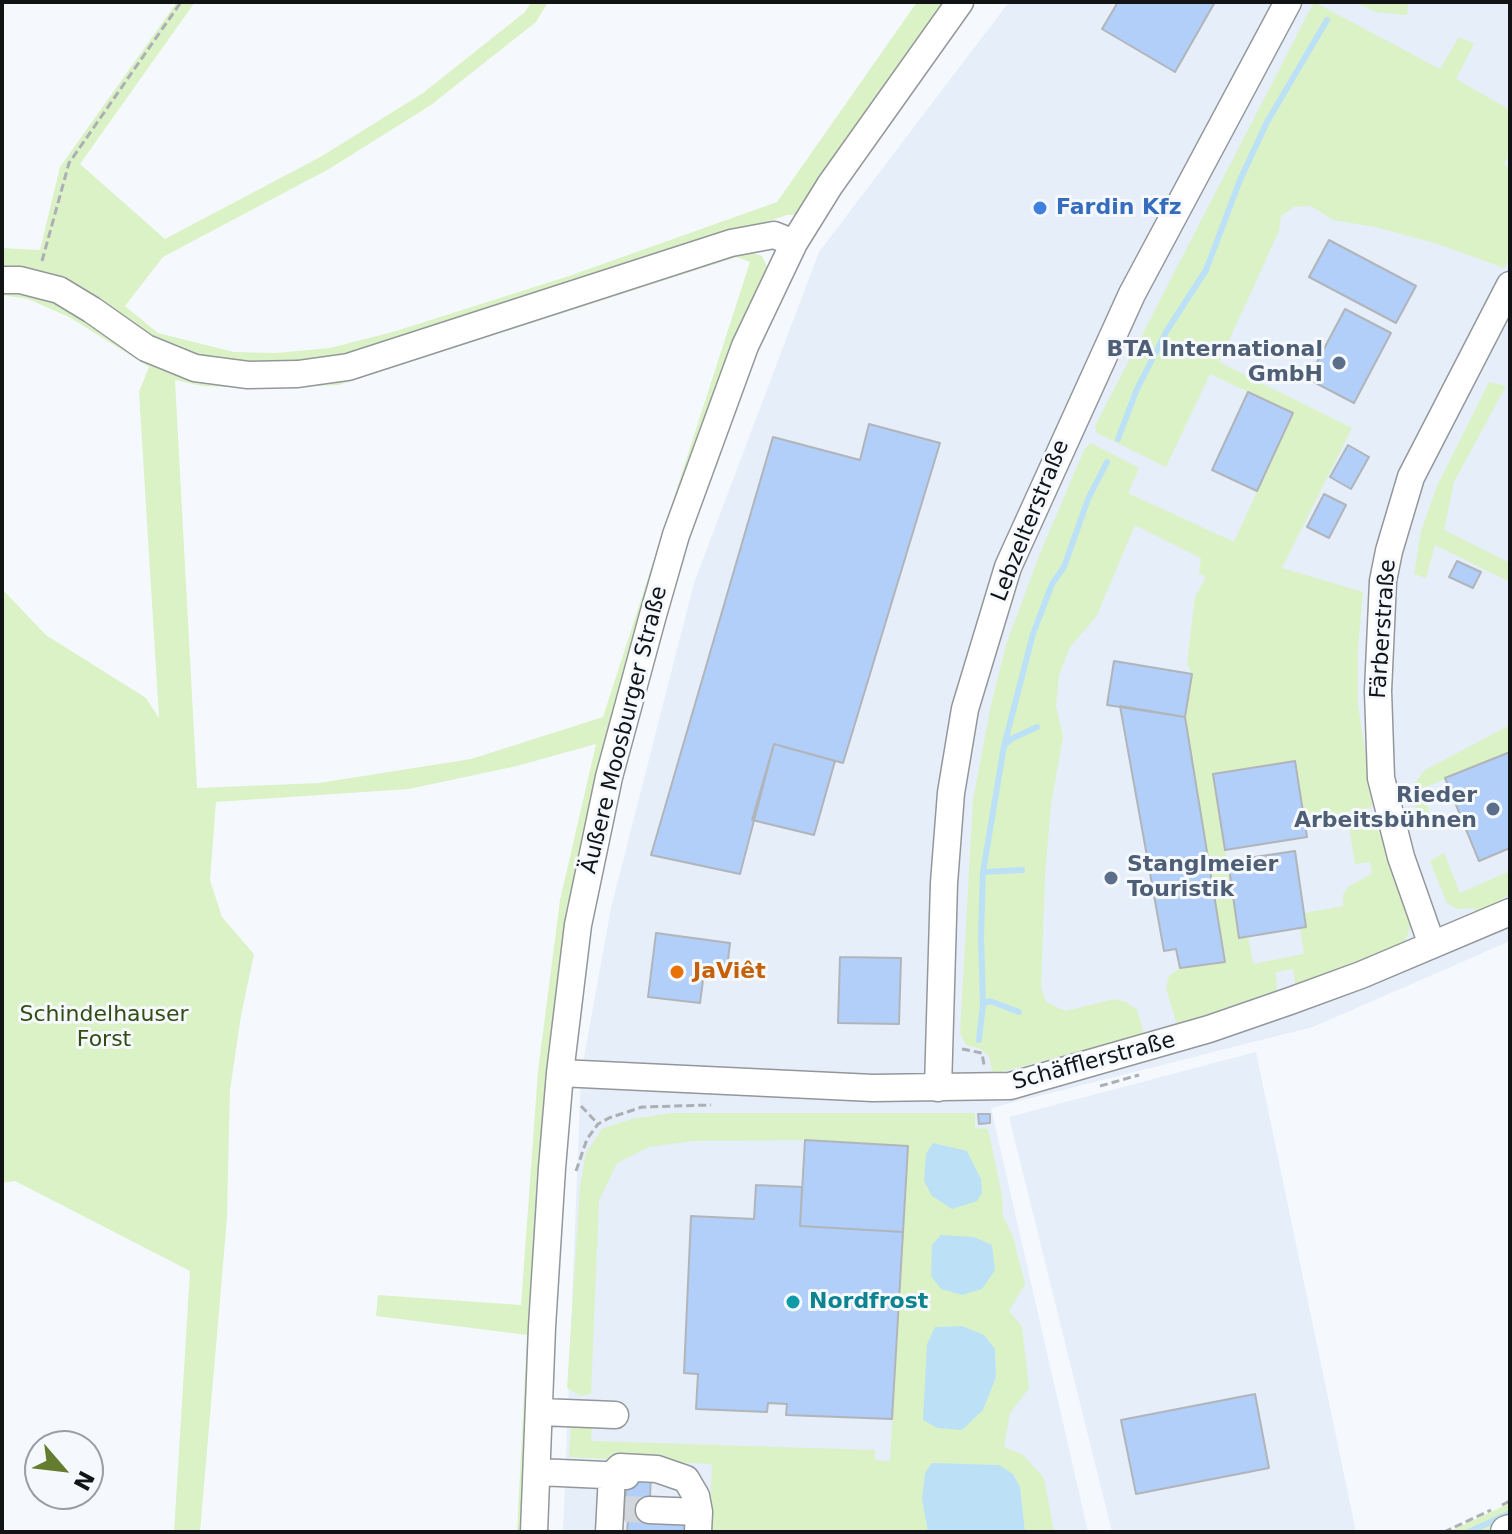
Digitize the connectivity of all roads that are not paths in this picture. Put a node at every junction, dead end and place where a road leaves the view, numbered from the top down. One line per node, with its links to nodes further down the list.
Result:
1 (960, 2): 3 (street, Äußere Moosburger Straße)
2 (1288, 2): 9 (street, Lebzelterstraße)
3 (794, 243): 4 (street); 8 (street, Äußere Moosburger Straße)
4 (2, 280)
5 (1510, 285): 7 (street, Färberstraße)
6 (1510, 912): 7 (street, Schäfflerstraße)
7 (1432, 945): 9 (street, Schäfflerstraße)
8 (570, 1073): 9 (street, Schäfflerstraße); 10 (street, Äußere Moosburger Straße)
9 (938, 1088)
10 (540, 1412): 11 (street); 12 (street, Äußere Moosburger Straße)
11 (615, 1415)
12 (538, 1472): 13 (street); 15 (street, Äußere Moosburger Straße)
13 (627, 1497): 14 (street); 14 (street)
14 (689, 1509)
15 (534, 1532)

